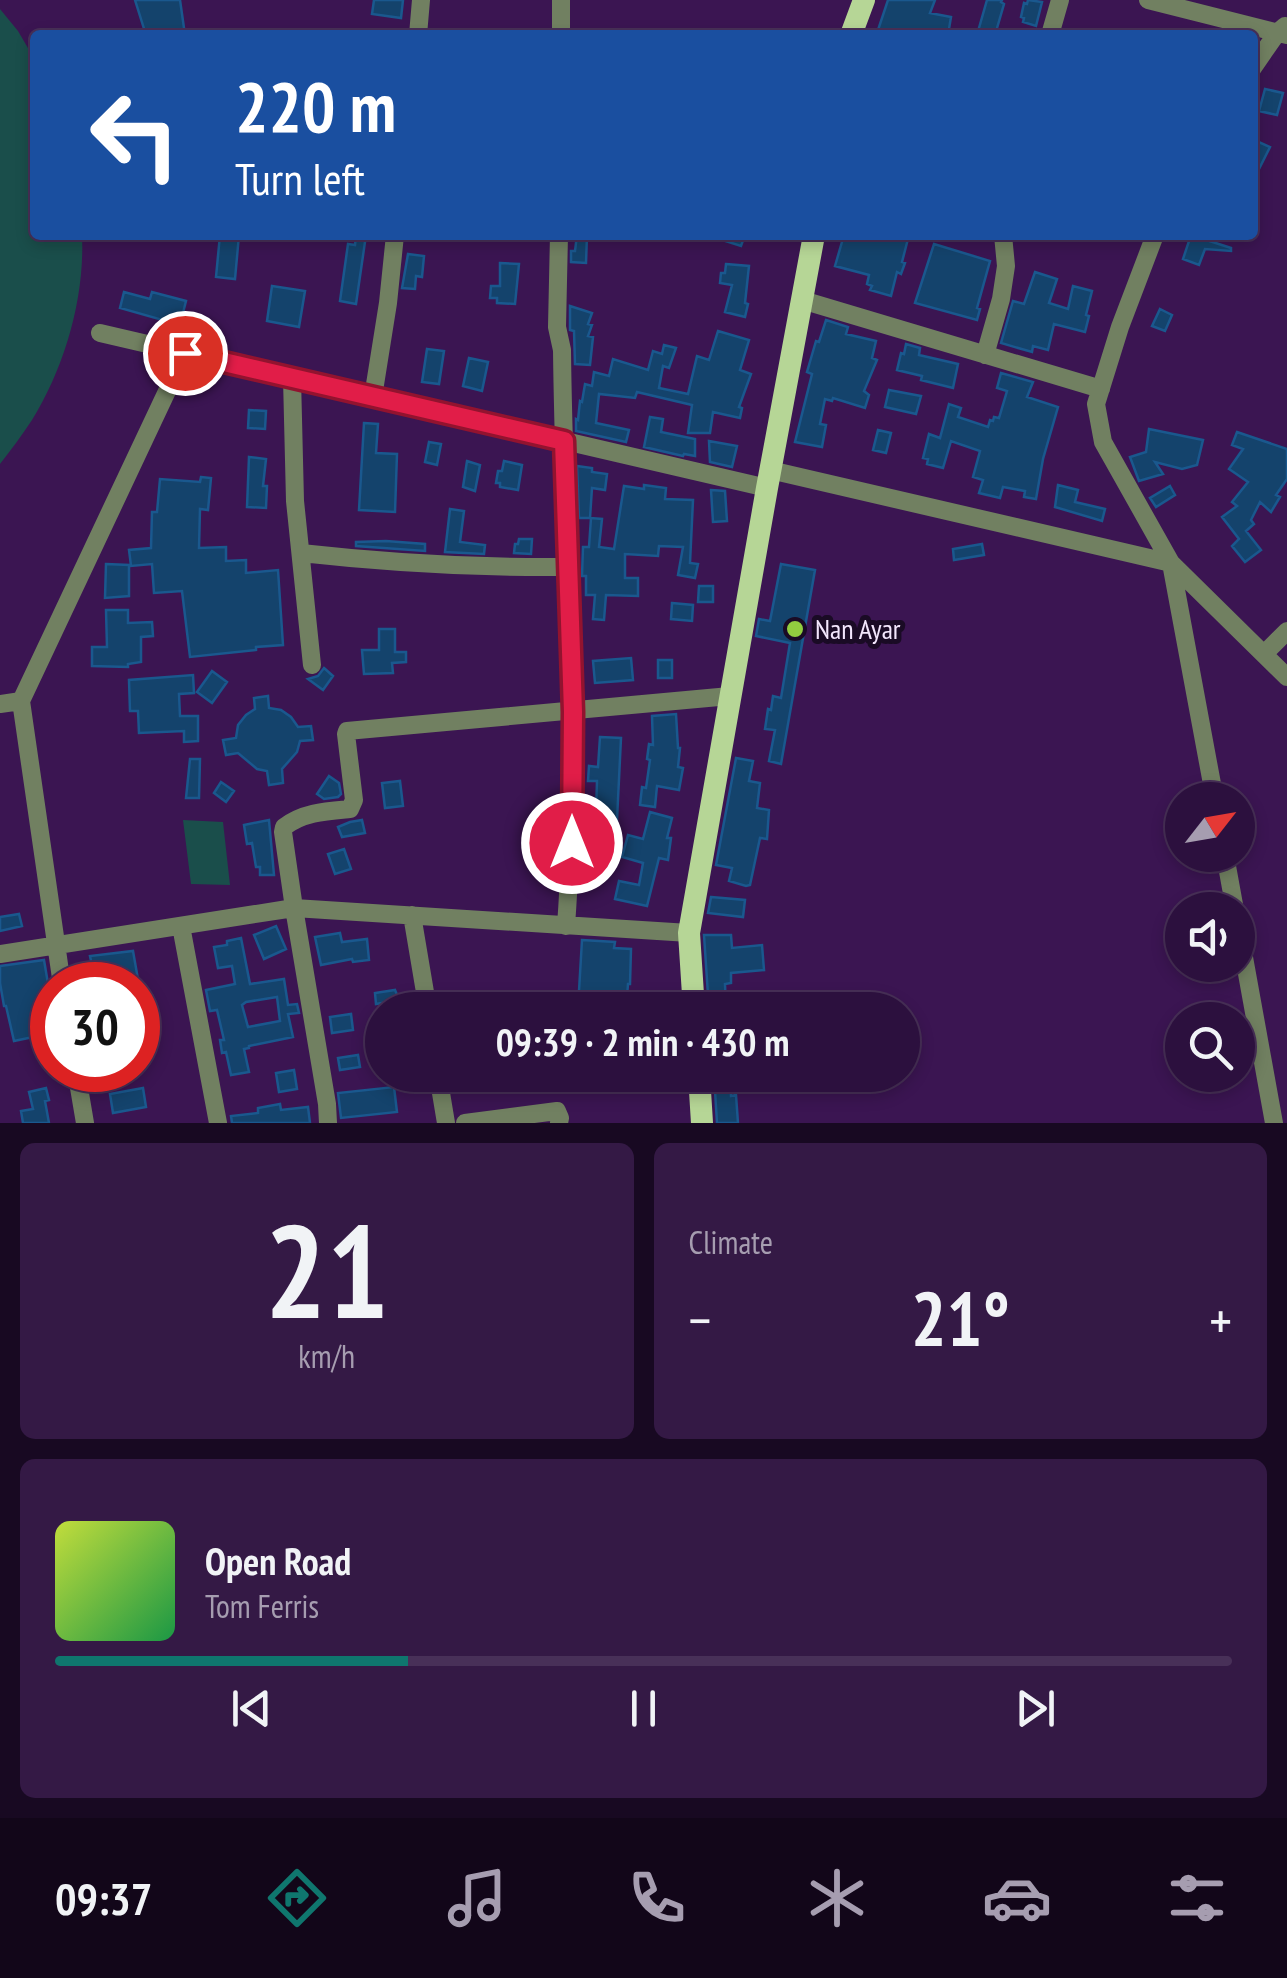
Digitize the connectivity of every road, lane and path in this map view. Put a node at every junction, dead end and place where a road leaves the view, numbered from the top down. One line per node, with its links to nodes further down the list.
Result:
1 (421, 0): 6 (street)
2 (561, 0): 7 (street)
3 (864, 0): 8 (main road)
4 (1060, 0): 9 (street)
5 (1148, 0): 10 (street)
6 (418, 30)
7 (561, 30)
8 (854, 30)
9 (1051, 30)
10 (1284, 31): 11 (street)
11 (1258, 62)
12 (394, 240): 23 (street)
13 (559, 240): 24 (street)
14 (813, 240): 17 (main road)
15 (1003, 240): 20 (street)
16 (1152, 240): 22 (street)
17 (802, 300): 20 (street); 25 (main road)
18 (100, 333): 19 (street)
19 (185, 353): 21 (street); 34 (street)
20 (985, 354): 22 (street)
21 (292, 378): 23 (street); 26 (street)
22 (1101, 389): 27 (street)
23 (373, 397): 24 (street)
24 (564, 441): 25 (street); 28 (street)
25 (768, 479): 27 (street); 33 (main road)
26 (301, 553): 28 (street); 31 (street)
27 (1171, 563): 30 (street); 37 (street)
28 (568, 567): 36 (street)
29 (1287, 632): 30 (street)
30 (1264, 654): 32 (street)
31 (312, 665)
32 (1287, 677)
33 (730, 696): 36 (street); 42 (main road)
34 (20, 701): 35 (street); 43 (street)
35 (0, 704)
36 (573, 712): 38 (street); 41 (street)
37 (1212, 782)
38 (294, 908): 39 (street); 40 (street); 54 (street)
39 (412, 915): 41 (street); 47 (street)
40 (181, 926): 43 (street); 53 (street)
41 (566, 926): 42 (street)
42 (689, 933): 48 (main road)
43 (56, 946): 44 (street); 45 (street)
44 (0, 954)
45 (58, 962)
46 (1248, 982): 59 (street)
47 (425, 992)
48 (693, 992)
49 (79, 1092): 52 (street)
50 (441, 1092): 55 (street)
51 (700, 1092): 58 (main road)
52 (84, 1123)
53 (218, 1123)
54 (328, 1123)
55 (446, 1123)
56 (465, 1123): 57 (street)
57 (560, 1123)
58 (702, 1123)
59 (1274, 1123)

